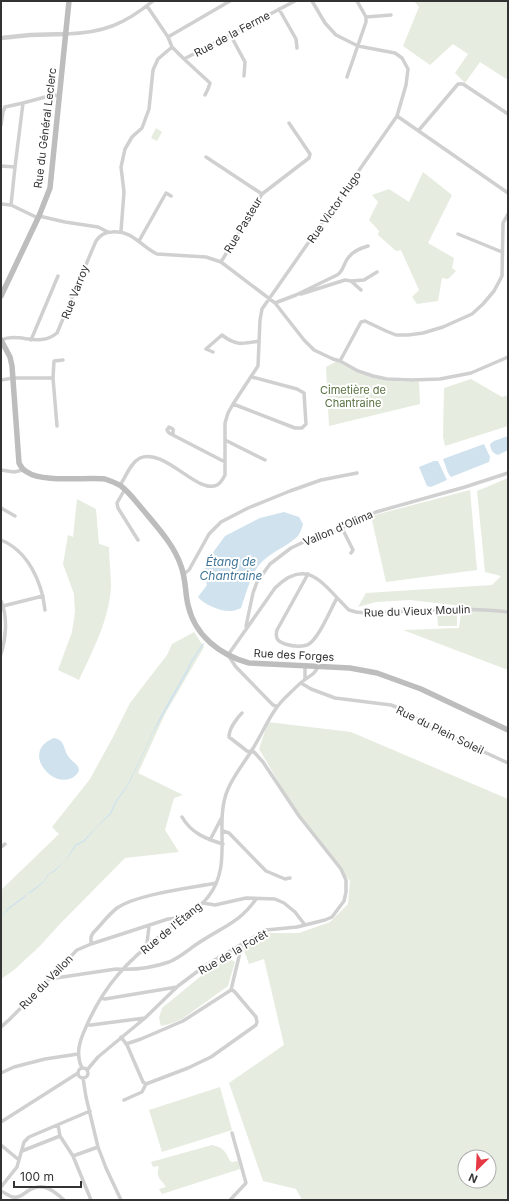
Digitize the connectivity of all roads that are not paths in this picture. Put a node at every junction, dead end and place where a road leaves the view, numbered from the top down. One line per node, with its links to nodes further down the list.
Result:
1 (69, 1): 11 (main road, Rue du Général Leclerc)
2 (153, 1): 7 (street)
3 (230, 1): 12 (street)
4 (295, 1): 8 (street, Rue de la Ferme)
5 (312, 1): 15 (street, Rue Victor Hugo)
6 (357, 1): 10 (street)
7 (147, 6): 11 (street); 12 (street, Rue de la Ferme)
8 (278, 9): 13 (street, Rue de la Ferme); 17 (street)
9 (391, 16): 10 (street)
10 (366, 17): 15 (street)
11 (66, 34): 14 (street); 21 (main road, Rue du Général Leclerc)
12 (168, 36): 16 (street, Rue de la Ferme)
13 (231, 36): 18 (street, Rue de la Ferme); 19 (street)
14 (1, 38)
15 (358, 46): 20 (street); 25 (street, Rue Victor Hugo)
16 (172, 47): 18 (street, Rue de la Ferme); 39 (street)
17 (297, 48)
18 (184, 59): 22 (street)
19 (244, 76)
20 (347, 77)
21 (60, 95): 23 (street); 38 (main road, Rue du Général Leclerc)
22 (204, 95)
23 (23, 103): 27 (street); 31 (street)
24 (508, 114): 28 (street)
25 (397, 116): 28 (street); 52 (street, Rue Victor Hugo)
26 (289, 123): 33 (street, Rue Pasteur)
27 (1, 125)
28 (419, 130): 32 (street)
29 (206, 157): 33 (street)
30 (1, 166): 31 (street)
31 (15, 168): 36 (street)
32 (508, 192)
33 (262, 194): 45 (street, Rue Pasteur)
34 (171, 196): 42 (street)
35 (1, 204): 36 (street)
36 (10, 205): 38 (street)
37 (508, 214): 44 (street)
38 (39, 217): 40 (street); 51 (main road, Rue du Général Leclerc)
39 (121, 231): 40 (street); 42 (street)
40 (108, 232): 55 (street, Rue Varroy)
41 (458, 234): 44 (street)
42 (139, 241): 45 (street)
43 (368, 246): 50 (street)
44 (502, 252): 61 (street)
45 (221, 262): 52 (street)
46 (378, 272): 48 (street)
47 (58, 276): 55 (street)
48 (351, 281): 49 (street); 50 (street)
49 (361, 290)
50 (296, 295): 53 (street)
51 (1, 296)
52 (270, 298): 53 (street); 56 (street, Rue Victor Hugo)
53 (275, 303): 61 (street)
54 (1, 340): 55 (street, Rue Varroy); 57 (main road)
55 (31, 340)
56 (259, 341): 58 (street); 62 (street, Rue Victor Hugo)
57 (2, 347): 63 (main road)
58 (213, 352)
59 (508, 357): 61 (street)
60 (63, 360): 64 (street)
61 (340, 361)
62 (252, 377): 66 (street, Rue Victor Hugo); 66 (street)
63 (13, 378): 64 (street); 65 (street); 73 (main road)
64 (53, 378): 67 (street)
65 (1, 380)
66 (233, 404): 69 (street, Rue Victor Hugo)
67 (57, 426)
68 (173, 435): 71 (street)
69 (225, 440): 70 (street); 71 (street, Rue Victor Hugo)
70 (265, 460)
71 (225, 462): 76 (street, Rue Victor Hugo)
72 (1, 470): 73 (street)
73 (23, 470): 76 (main road, Rue des Forges)
74 (357, 472): 84 (street)
75 (508, 473): 80 (street, Vallon d'Olima)
76 (120, 485): 77 (main road, Rue des Forges)
77 (125, 489): 82 (street); 84 (main road, Rue des Forges)
78 (1, 508): 79 (street)
79 (15, 516)
80 (342, 528): 83 (street); 92 (street, Vallon d'Olima)
81 (1, 540): 86 (street)
82 (138, 540)
83 (351, 553)
84 (184, 574): 94 (main road, Rue des Forges)
85 (308, 574): 87 (street, Rue du Vieux Moulin); 87 (street); 92 (street)
86 (43, 596): 89 (street); 90 (street)
87 (337, 598): 91 (street, Rue du Vieux Moulin)
88 (1, 601): 89 (street)
89 (3, 606): 93 (street)
90 (45, 610)
91 (508, 612)
92 (246, 629): 94 (street, Vallon d'Olima)
93 (1, 654)
94 (228, 656): 95 (main road, Rue des Forges); 99 (street)
95 (305, 666): 96 (main road, Rue des Forges); 97 (street)
96 (318, 666): 97 (street, Rue de l'Étang); 101 (main road, Rue des Forges)
97 (305, 679): 98 (street, Rue de l'Étang)
98 (301, 683): 99 (street, Rue de l'Étang); 103 (street, Rue du Plein Soleil)
99 (276, 706): 102 (street, Rue de l'Étang)
100 (242, 713): 102 (street, Rue de la Forêt)
101 (508, 730)
102 (251, 752): 104 (street, Rue de l'Étang); 114 (street, Rue de la Forêt)
103 (508, 763)
104 (222, 816): 106 (street, Rue de l'Étang); 107 (street)
105 (182, 817): 107 (street)
106 (223, 831): 108 (street, Rue de l'Étang); 109 (street)
107 (210, 840): 108 (street)
108 (223, 844): 110 (street, Rue de l'Étang)
109 (290, 878)
110 (216, 883): 112 (street, Rue de l'Étang); 116 (street)
111 (256, 899): 112 (street); 114 (street); 119 (street)
112 (203, 903): 113 (street, Rue de l'Étang)
113 (180, 921): 115 (street, Rue du Vallon); 118 (street, Rue de l'Étang)
114 (305, 925): 117 (street, Rue de la Forêt)
115 (149, 926): 116 (street, Rue du Vallon); 118 (street)
116 (91, 944): 120 (street, Rue du Vallon)
117 (242, 944): 121 (street, Rue de la Forêt); 122 (street)
118 (148, 945): 119 (street, Rue de l'Étang)
119 (122, 969): 120 (street); 123 (street, Rue de l'Étang)
120 (49, 979): 126 (street, Rue du Vallon)
121 (178, 986): 123 (street); 124 (street, Rue de la Forêt)
122 (231, 990): 128 (street); 135 (street)
123 (101, 998): 125 (street, Rue de l'Étang)
124 (146, 1018): 125 (street); 127 (street, Rue de la Forêt)
125 (87, 1025): 129 (street, Rue de l'Étang)
126 (1, 1027)
127 (122, 1037): 128 (street); 131 (street, Rue de la Forêt)
128 (126, 1044): 135 (street)
129 (78, 1054): 130 (street); 132 (street)
130 (82, 1068): 131 (street); 133 (street)
131 (87, 1070): 134 (street)
132 (1, 1073)
133 (78, 1073): 134 (street); 138 (street)
134 (83, 1078): 137 (street)
135 (146, 1084): 136 (street)
136 (124, 1100)
137 (90, 1111): 139 (street); 143 (street)
138 (1, 1122)
139 (58, 1125): 141 (street); 144 (street)
140 (232, 1133): 152 (street)
141 (60, 1136): 144 (street); 145 (street)
142 (1, 1145): 146 (street)
143 (98, 1147): 145 (street); 151 (street)
144 (22, 1151): 146 (street)
145 (73, 1156): 150 (street)
146 (19, 1160): 147 (street)
147 (1, 1187)
148 (1, 1191): 149 (street)
149 (64, 1200)
150 (91, 1200)
151 (121, 1200)
152 (230, 1200)

